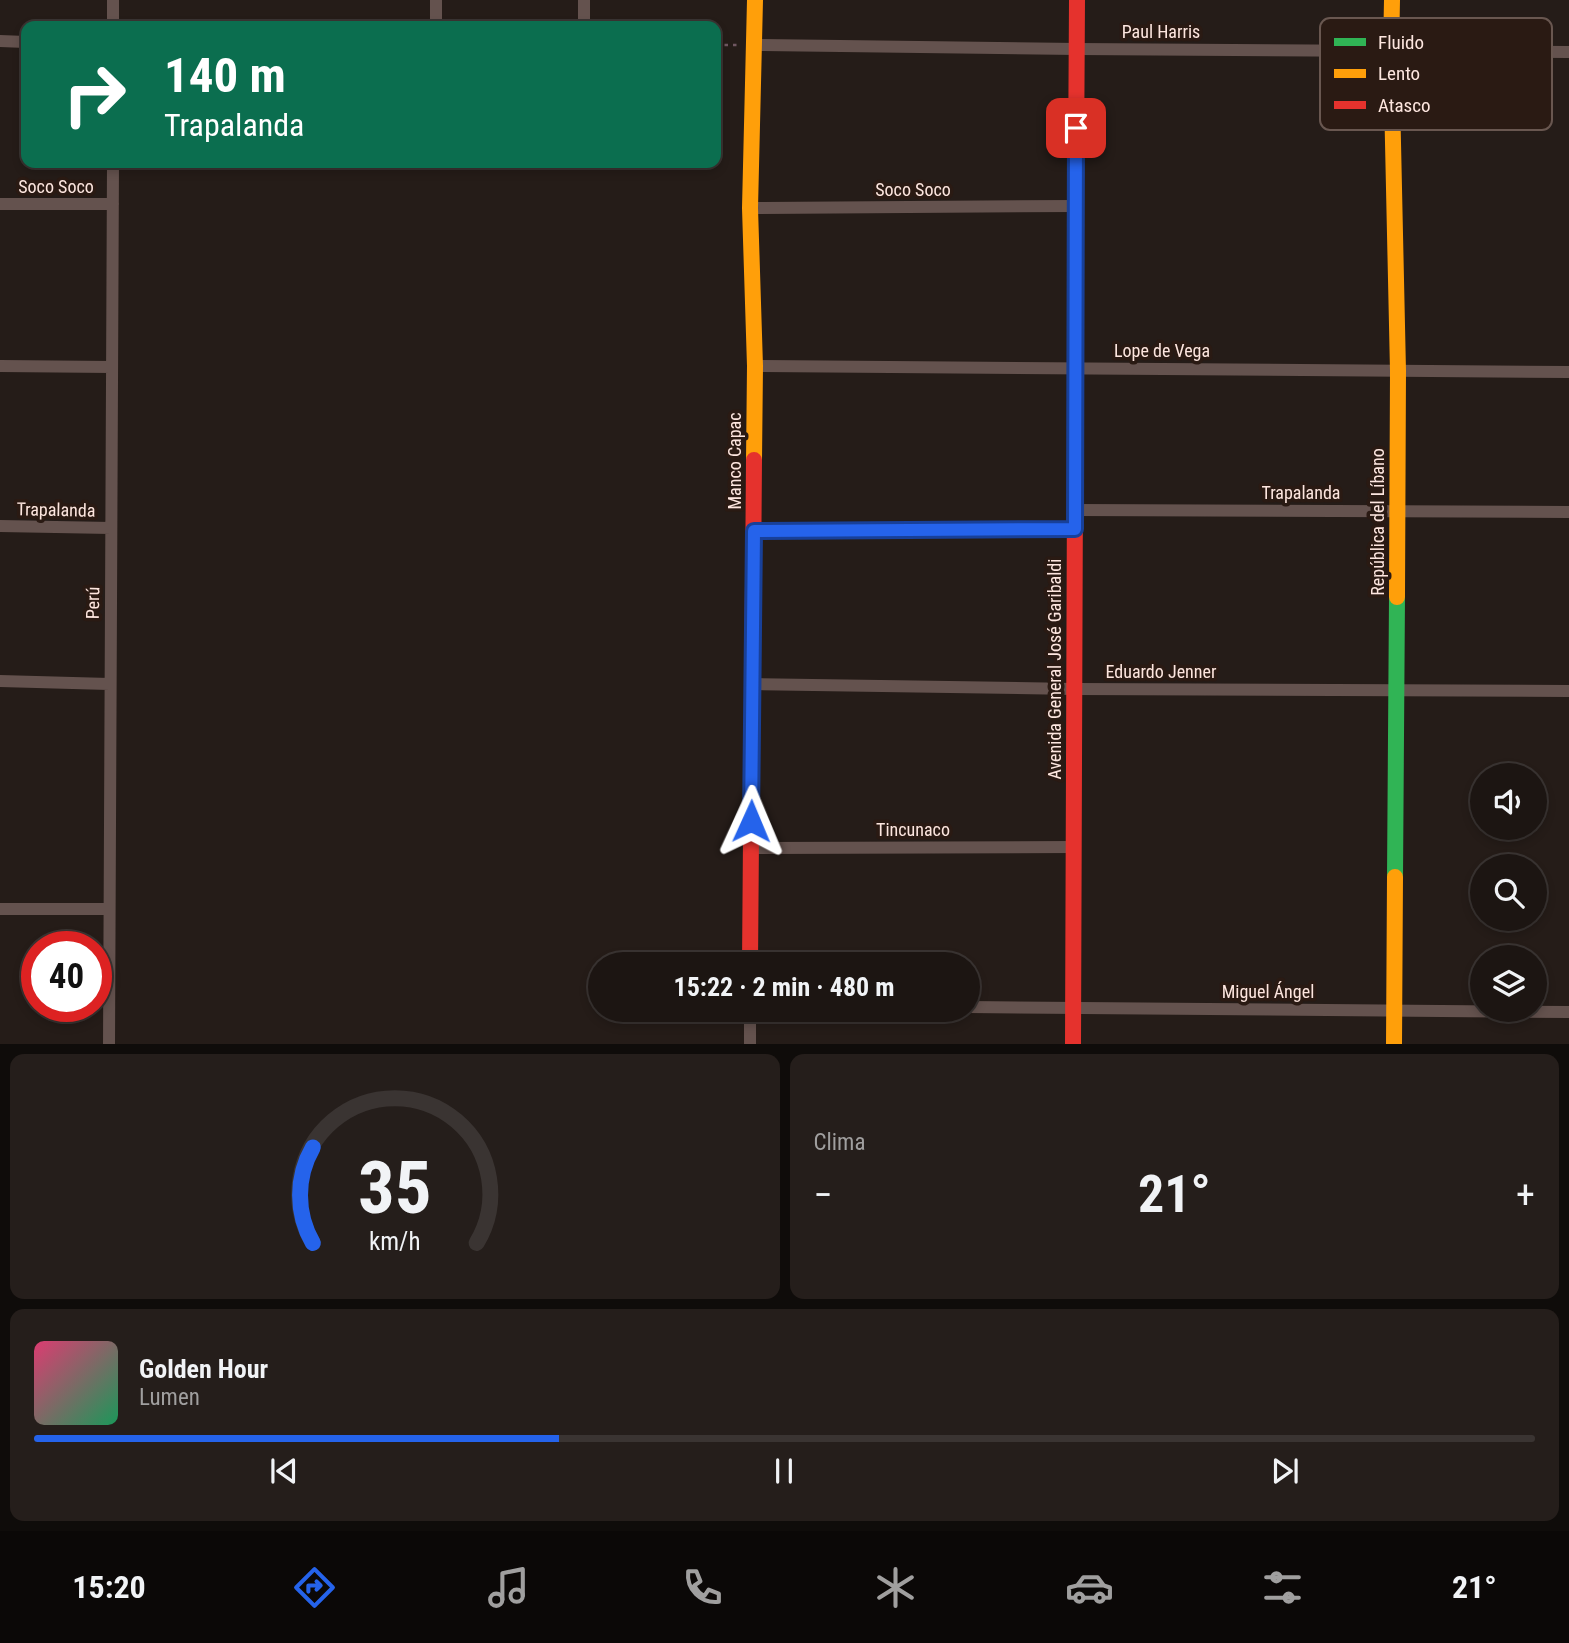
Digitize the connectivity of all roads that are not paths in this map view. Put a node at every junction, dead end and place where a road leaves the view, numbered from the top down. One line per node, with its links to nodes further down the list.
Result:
1 (113, 0): 8 (street)
2 (436, 0): 9 (street)
3 (584, 0): 10 (street)
4 (755, 0): 13 (street, Manco Capac)
5 (1077, 0): 14 (street, Avenida General José Garibaldi)
6 (1392, 0): 7 (street, República del Líbano)
7 (1392, 18)
8 (113, 21)
9 (436, 21)
10 (584, 21)
11 (0, 41): 12 (street)
12 (21, 42)
13 (754, 45): 14 (street, Paul Harris); 21 (street, Manco Capac)
14 (1077, 50): 15 (street, Paul Harris); 20 (street, Avenida General José Garibaldi)
15 (1320, 51)
16 (1393, 130): 26 (street, República del Líbano)
17 (113, 168): 19 (street, Perú)
18 (0, 204): 19 (street, Soco Soco)
19 (113, 204): 23 (street, Perú)
20 (1076, 206): 21 (street, Soco Soco); 25 (street, Avenida General José Garibaldi)
21 (750, 208): 24 (street, Manco Capac)
22 (0, 366): 23 (street)
23 (112, 366): 32 (street, Perú)
24 (755, 366): 25 (street, Lope de Vega); 34 (street, Manco Capac)
25 (1076, 368): 26 (street, Lope de Vega); 28 (street, Avenida General José Garibaldi)
26 (1398, 371): 27 (street, Lope de Vega); 29 (street, República del Líbano)
27 (1569, 372)
28 (1075, 510): 29 (street, Trapalanda); 33 (street, Avenida General José Garibaldi)
29 (1398, 511): 30 (street, Trapalanda); 39 (street, República del Líbano)
30 (1569, 512)
31 (0, 526): 32 (street, Trapalanda)
32 (111, 528): 36 (street, Perú)
33 (1075, 529): 34 (street); 38 (street, Avenida General José Garibaldi)
34 (754, 531): 37 (street, Manco Capac)
35 (0, 681): 36 (street)
36 (109, 684): 44 (street, Perú)
37 (752, 684): 38 (street, Eduardo Jenner); 41 (street, Manco Capac)
38 (1074, 689): 39 (street, Eduardo Jenner); 42 (street, Avenida General José Garibaldi)
39 (1396, 690): 40 (street, Eduardo Jenner); 48 (street, República del Líbano)
40 (1569, 691)
41 (751, 848): 42 (street, Tincunaco); 45 (street, Manco Capac)
42 (1074, 848): 47 (street, Avenida General José Garibaldi)
43 (0, 909): 44 (street)
44 (109, 909): 51 (street, Perú)
45 (750, 952)
46 (980, 1007): 47 (street, Miguel Ángel)
47 (1073, 1008): 48 (street, Miguel Ángel); 53 (street, Avenida General José Garibaldi)
48 (1394, 1010): 49 (street, Miguel Ángel); 54 (street, República del Líbano)
49 (1569, 1012)
50 (750, 1022): 52 (street)
51 (109, 1044)
52 (750, 1044)
53 (1073, 1044)
54 (1394, 1044)

